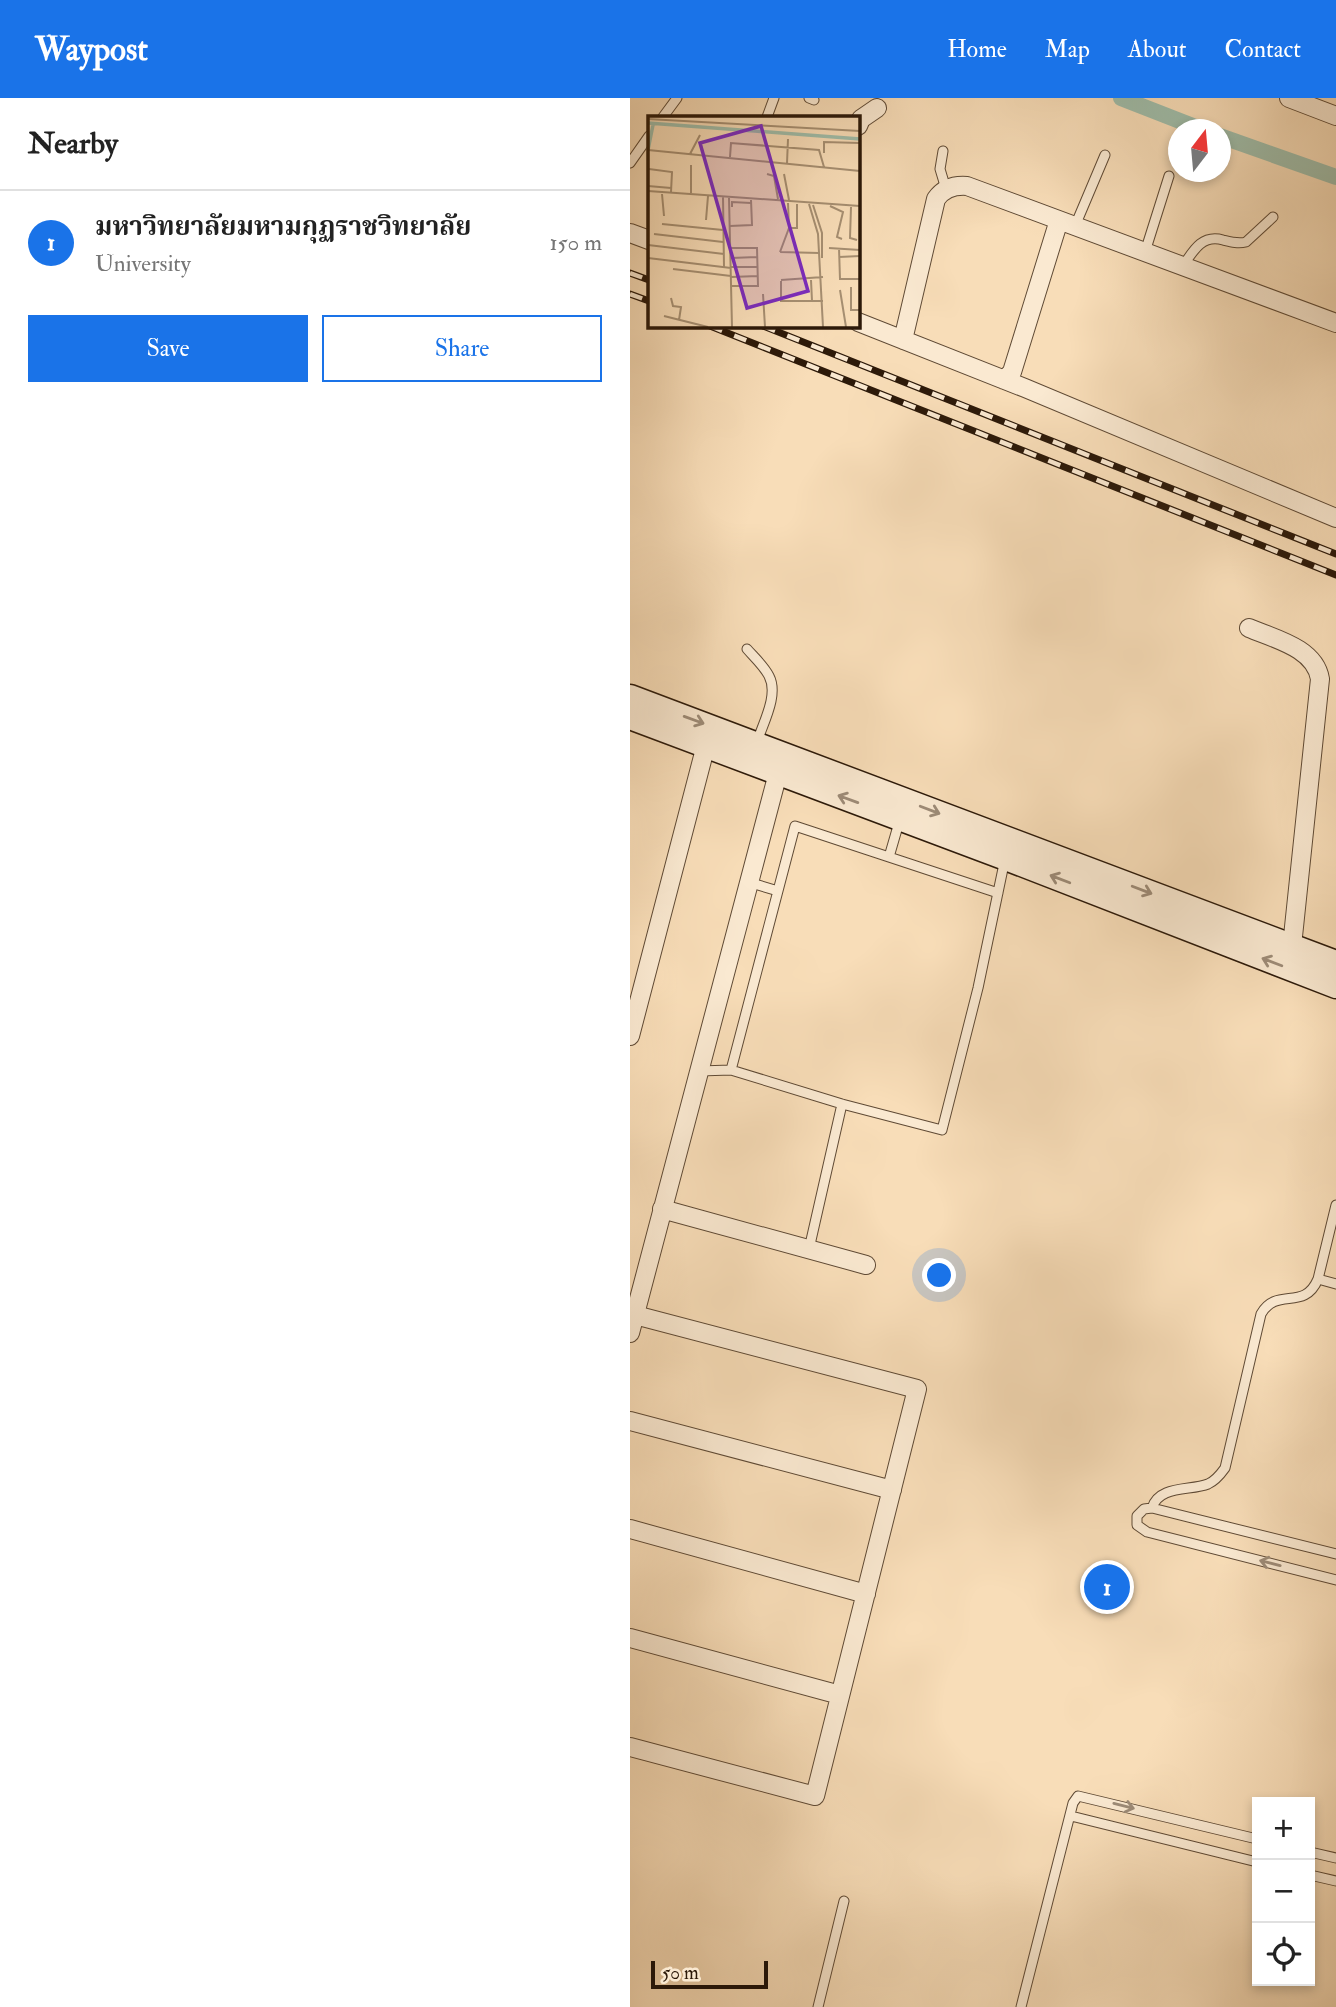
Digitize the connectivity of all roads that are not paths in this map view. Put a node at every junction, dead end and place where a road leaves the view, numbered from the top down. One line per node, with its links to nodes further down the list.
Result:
1 (677, 98): 5 (lane)
2 (774, 98): 6 (lane)
3 (1289, 98): 7 (street)
4 (877, 108): 8 (street)
5 (664, 116)
6 (767, 116)
7 (1336, 117)
8 (859, 122)
9 (648, 137): 12 (lane)
10 (943, 151): 14 (lane)
11 (1105, 155): 16 (lane)
12 (630, 163)
13 (1168, 179): 19 (lane)
14 (946, 189): 16 (street); 23 (street)
15 (1273, 217): 20 (lane)
16 (1067, 223): 19 (street); 24 (street)
17 (630, 233): 18 (street)
18 (648, 240)
19 (1145, 252): 20 (street)
20 (1183, 266): 22 (street)
21 (859, 322): 23 (street)
22 (1336, 323)
23 (903, 340): 24 (street)
24 (1004, 380): 25 (street)
25 (1336, 518)
26 (1249, 628): 39 (street)
27 (747, 649): 30 (lane)
28 (630, 696): 30 (main road, one-way to 30)
29 (630, 717): 31 (main road)
30 (757, 744): 32 (main road)
31 (706, 745): 32 (main road); 42 (street)
32 (781, 764): 33 (main road, one-way to 32); 36 (street); 39 (main road, one-way to 39)
33 (901, 818): 34 (lane); 35 (main road)
34 (889, 857): 37 (lane); 38 (lane)
35 (1006, 858): 38 (lane); 41 (main road, one-way to 35)
36 (748, 882): 37 (lane); 43 (street)
37 (778, 891): 44 (lane)
38 (998, 893): 45 (lane)
39 (1292, 946): 40 (main road)
40 (1336, 963)
41 (1336, 986)
42 (630, 1036)
43 (699, 1070): 44 (lane); 47 (street)
44 (731, 1070): 45 (lane)
45 (842, 1104): 48 (lane)
46 (1336, 1205): 50 (lane)
47 (663, 1209): 48 (street); 52 (street)
48 (809, 1250): 49 (street)
49 (866, 1265)
50 (1318, 1279): 51 (lane); 56 (lane)
51 (1336, 1284)
52 (635, 1315): 53 (street); 55 (street)
53 (630, 1333)
54 (630, 1421): 55 (street)
55 (892, 1490): 60 (street)
56 (1152, 1508): 58 (lane); 59 (lane, one-way to 56)
57 (630, 1529): 60 (street)
58 (1336, 1554)
59 (1336, 1580)
60 (866, 1594): 62 (street)
61 (630, 1638): 62 (street)
62 (841, 1695): 63 (street)
63 (630, 1747)
64 (1071, 1816): 65 (lane, one-way to 65); 68 (lane); 73 (lane)
65 (1252, 1838)
66 (1315, 1853): 67 (lane)
67 (1336, 1858)
68 (1252, 1861)
69 (1315, 1876): 70 (lane)
70 (1336, 1881)
71 (844, 1901): 72 (lane)
72 (818, 2007)
73 (1021, 2007)

